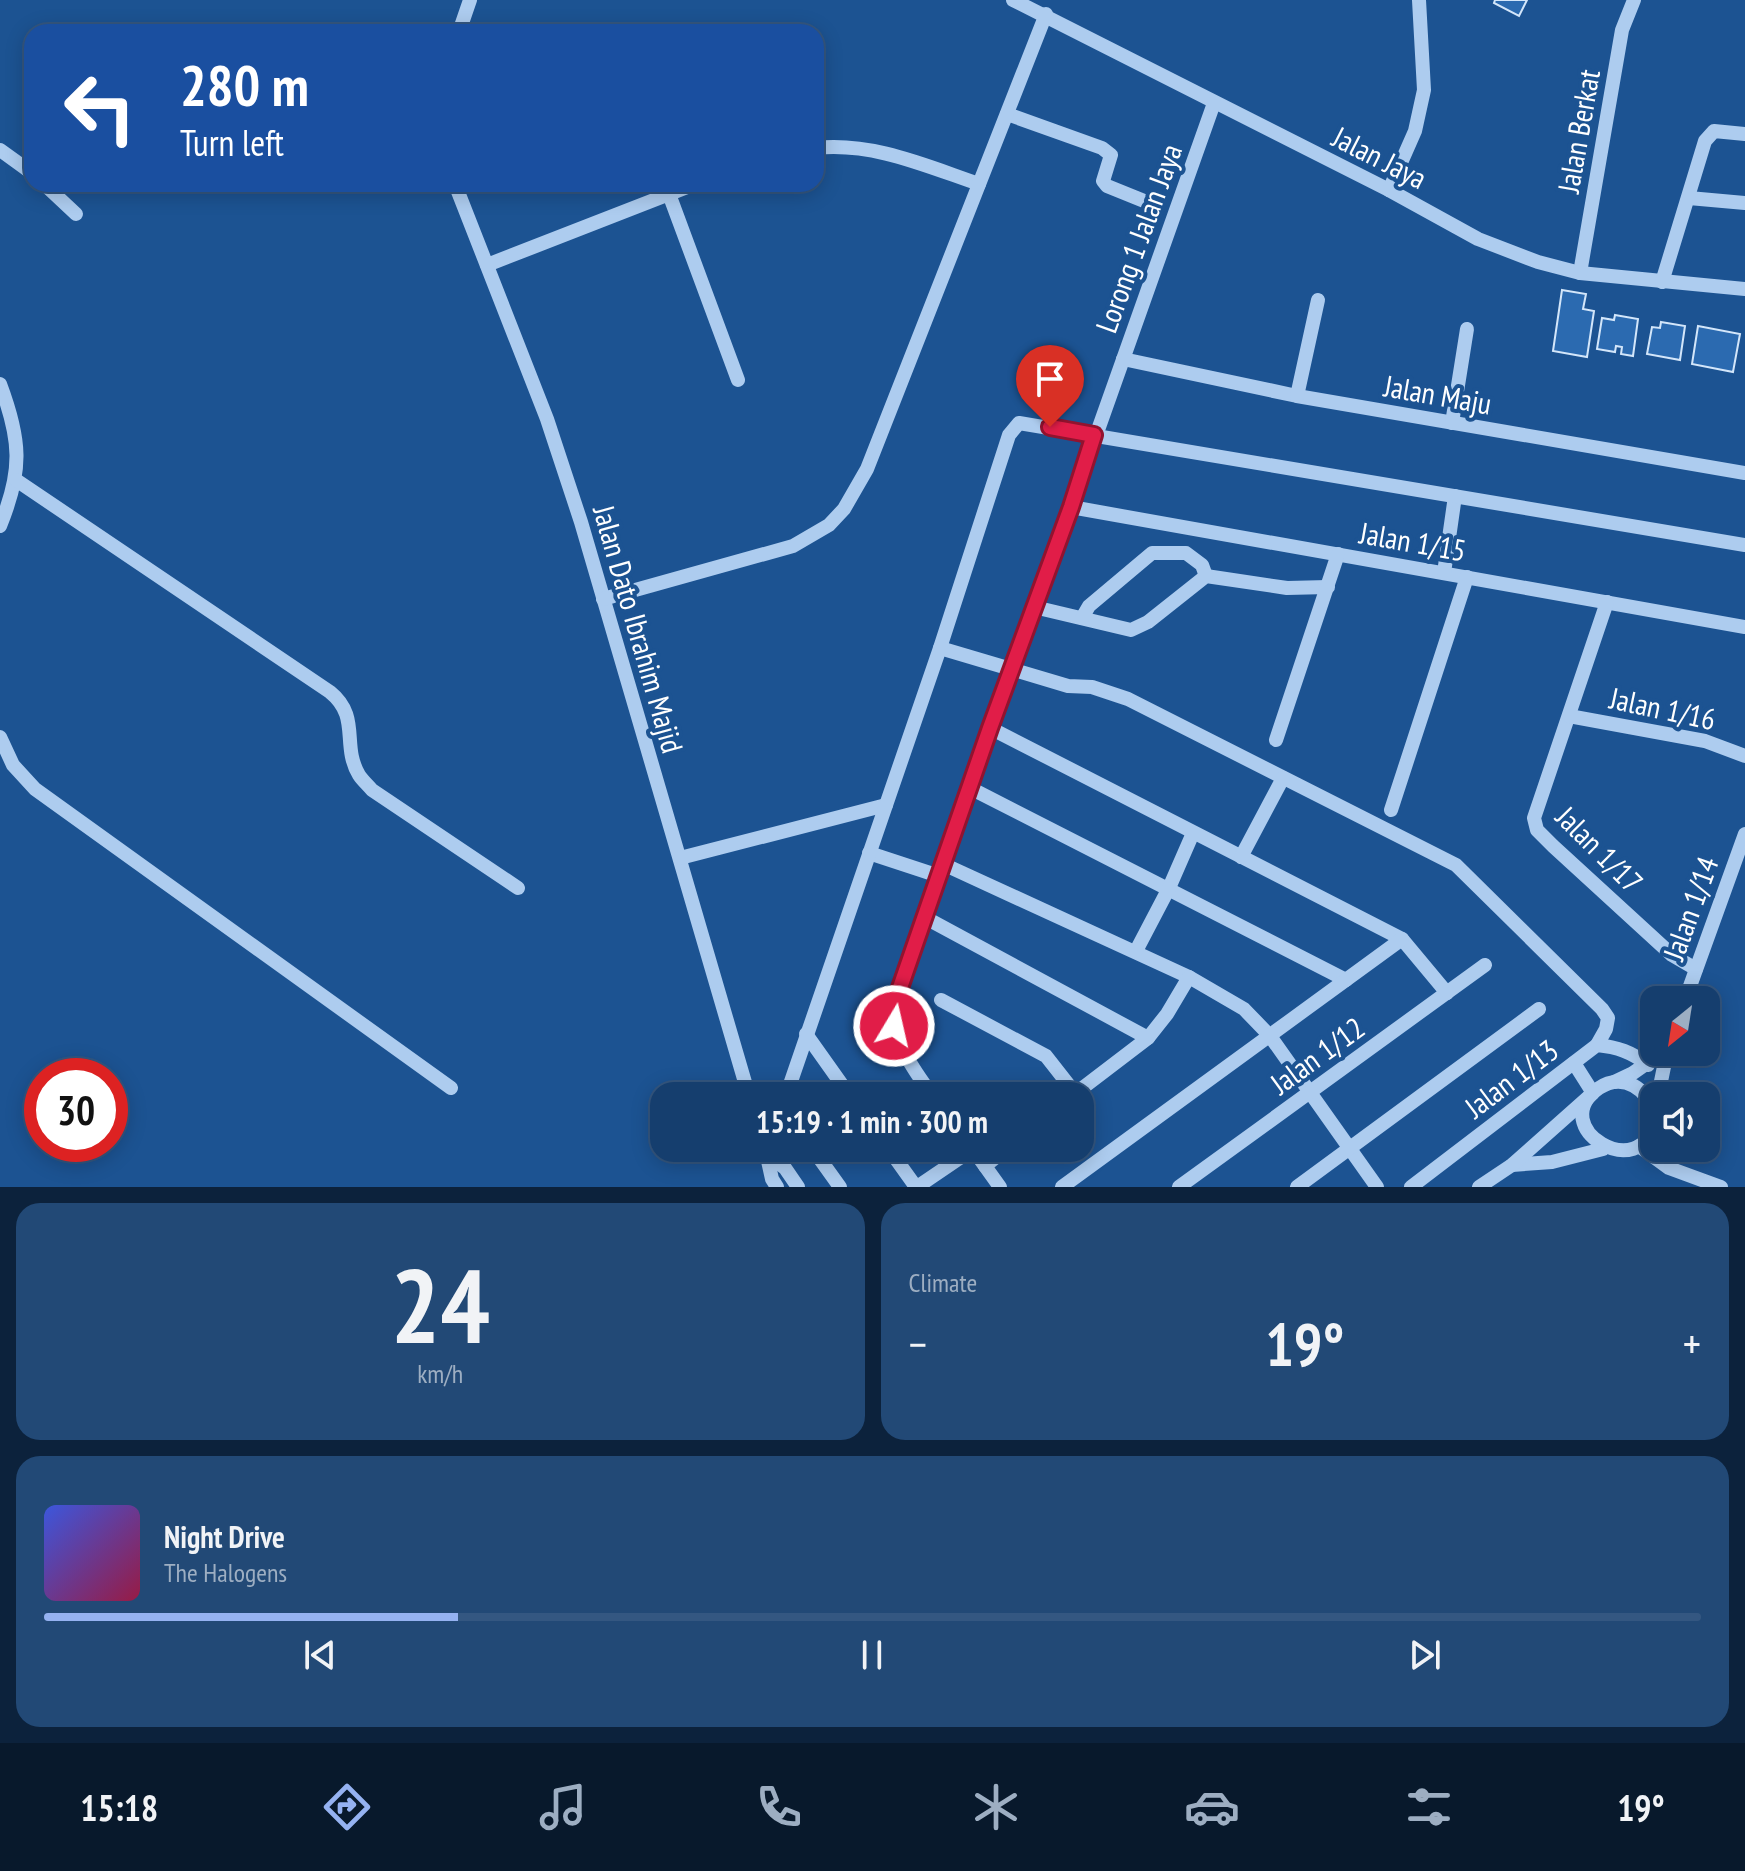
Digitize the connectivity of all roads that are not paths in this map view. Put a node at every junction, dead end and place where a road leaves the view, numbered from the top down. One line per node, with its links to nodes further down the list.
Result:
1 (470, 0): 6 (street)
2 (1013, 0): 5 (street, Jalan Jaya)
3 (1419, 0): 14 (street)
4 (1634, 0): 24 (street, Jalan Berkat)
5 (1046, 14): 7 (street, Jalan Jaya); 8 (street)
6 (462, 24)
7 (1214, 103): 14 (street, Jalan Jaya); 29 (street, Lorong 1 Jalan Jaya)
8 (1007, 114): 13 (street); 21 (street)
9 (1745, 134): 19 (street)
10 (824, 147): 13 (street)
11 (0, 150): 12 (street)
12 (24, 167)
13 (979, 184): 46 (street)
14 (1389, 190): 24 (street, Jalan Jaya)
15 (53, 192): 22 (street)
16 (458, 192): 23 (street, Jalan Dato Ibrahim Majid)
17 (674, 192): 18 (street)
18 (669, 194): 23 (street); 30 (street)
19 (1689, 198): 20 (street); 25 (street)
20 (1745, 203)
21 (1154, 205)
22 (76, 214)
23 (487, 265): 46 (street, Jalan Dato Ibrahim Majid)
24 (1580, 273): 25 (street, Jalan Jaya)
25 (1662, 282): 26 (street, Jalan Jaya)
26 (1745, 289)
27 (1318, 300): 32 (street)
28 (1467, 329): 33 (street)
29 (1123, 359): 32 (street, Jalan Maju); 34 (street, Lorong 1 Jalan Jaya)
30 (738, 380)
31 (0, 384): 36 (street)
32 (1297, 396): 33 (street, Jalan Maju)
33 (1452, 423): 35 (street, Jalan Maju)
34 (1094, 435): 37 (street); 38 (street, Lorong 1 Jalan Jaya); 51 (street)
35 (1745, 473)
36 (16, 480): 39 (street); 68 (street)
37 (1455, 496): 40 (street); 42 (street)
38 (1071, 507): 41 (street, Jalan 1/15); 48 (street, Lorong 1 Jalan Jaya)
39 (0, 526)
40 (1745, 545)
41 (1338, 554): 42 (street, Jalan 1/15); 45 (street)
42 (1444, 573): 44 (street, Jalan 1/15)
43 (1206, 576): 45 (street); 49 (street); 49 (street)
44 (1467, 577): 47 (street, Jalan 1/15); 61 (street)
45 (1328, 587): 56 (street)
46 (603, 599): 66 (street, Jalan Dato Ibrahim Majid)
47 (1607, 602): 50 (street, Jalan 1/15); 53 (street, Jalan 1/17)
48 (1034, 607): 49 (street); 52 (street, Lorong 1 Jalan Jaya)
49 (1082, 618)
50 (1745, 627)
51 (940, 648): 52 (street); 60 (street)
52 (1011, 669): 54 (street, Lorong 1 Jalan Jaya); 58 (street)
53 (1569, 716): 57 (street, Jalan 1/16); 74 (street, Jalan 1/17)
54 (990, 728): 59 (street, Lorong 1 Jalan Jaya); 62 (street)
55 (0, 737): 95 (street)
56 (1276, 740)
57 (1745, 756)
58 (1283, 778): 65 (street); 84 (street)
59 (970, 788): 67 (street, Lorong 1 Jalan Jaya); 69 (street)
60 (886, 805): 64 (street); 66 (street)
61 (1391, 810)
62 (1193, 833): 65 (street); 69 (street)
63 (1745, 834): 74 (street, Jalan 1/14)
64 (869, 853): 67 (street); 81 (street)
65 (1241, 857): 71 (street)
66 (680, 858): 88 (street, Jalan Dato Ibrahim Majid)
67 (941, 870): 70 (street, Lorong 1 Jalan Jaya); 72 (street)
68 (518, 888)
69 (1169, 888): 72 (street); 76 (street)
70 (924, 917): 83 (street); 91 (street, Lorong 1 Jalan Jaya)
71 (1402, 939): 76 (street); 78 (street)
72 (1136, 951): 75 (street)
73 (1485, 965): 78 (street, Jalan 1/12)
74 (1696, 969): 77 (street, Jalan 1/14)
75 (1189, 977): 82 (street); 83 (street)
76 (1346, 980): 82 (street)
77 (1690, 986)
78 (1447, 993): 97 (street, Jalan 1/12)
79 (941, 1000): 92 (street)
80 (1539, 1009): 100 (street)
81 (806, 1034): 89 (street); 90 (street)
82 (1270, 1036): 97 (street); 116 (street)
83 (1148, 1038): 93 (street)
84 (1597, 1045): 85 (street, Jalan 1/13); 86 (street, Jalan 1/13)
85 (1640, 1058)
86 (1574, 1063): 98 (street); 120 (street, Jalan 1/13)
87 (1646, 1066): 94 (street)
88 (745, 1082)
89 (791, 1082)
90 (840, 1082)
91 (922, 1082)
92 (1065, 1082)
93 (1090, 1082)
94 (1614, 1082): 96 (street); 98 (street)
95 (451, 1088)
96 (1640, 1089)
97 (1310, 1092): 100 (street); 117 (street, Jalan 1/12)
98 (1593, 1093): 101 (street); 109 (street)
99 (1639, 1146): 101 (street); 122 (street)
100 (1349, 1148): 118 (street); 119 (street)
101 (1603, 1149): 109 (street)
102 (768, 1162): 111 (street)
103 (778, 1162): 112 (street)
104 (822, 1162): 113 (street)
105 (898, 1162): 114 (street)
106 (952, 1162): 114 (street)
107 (982, 1162): 110 (street)
108 (990, 1162): 110 (street)
109 (1512, 1165): 121 (street)
110 (985, 1166): 115 (street)
111 (777, 1187)
112 (798, 1187)
113 (840, 1187)
114 (916, 1187)
115 (1000, 1187)
116 (1062, 1187)
117 (1179, 1187)
118 (1297, 1187)
119 (1377, 1187)
120 (1411, 1187)
121 (1479, 1187)
122 (1721, 1187)

